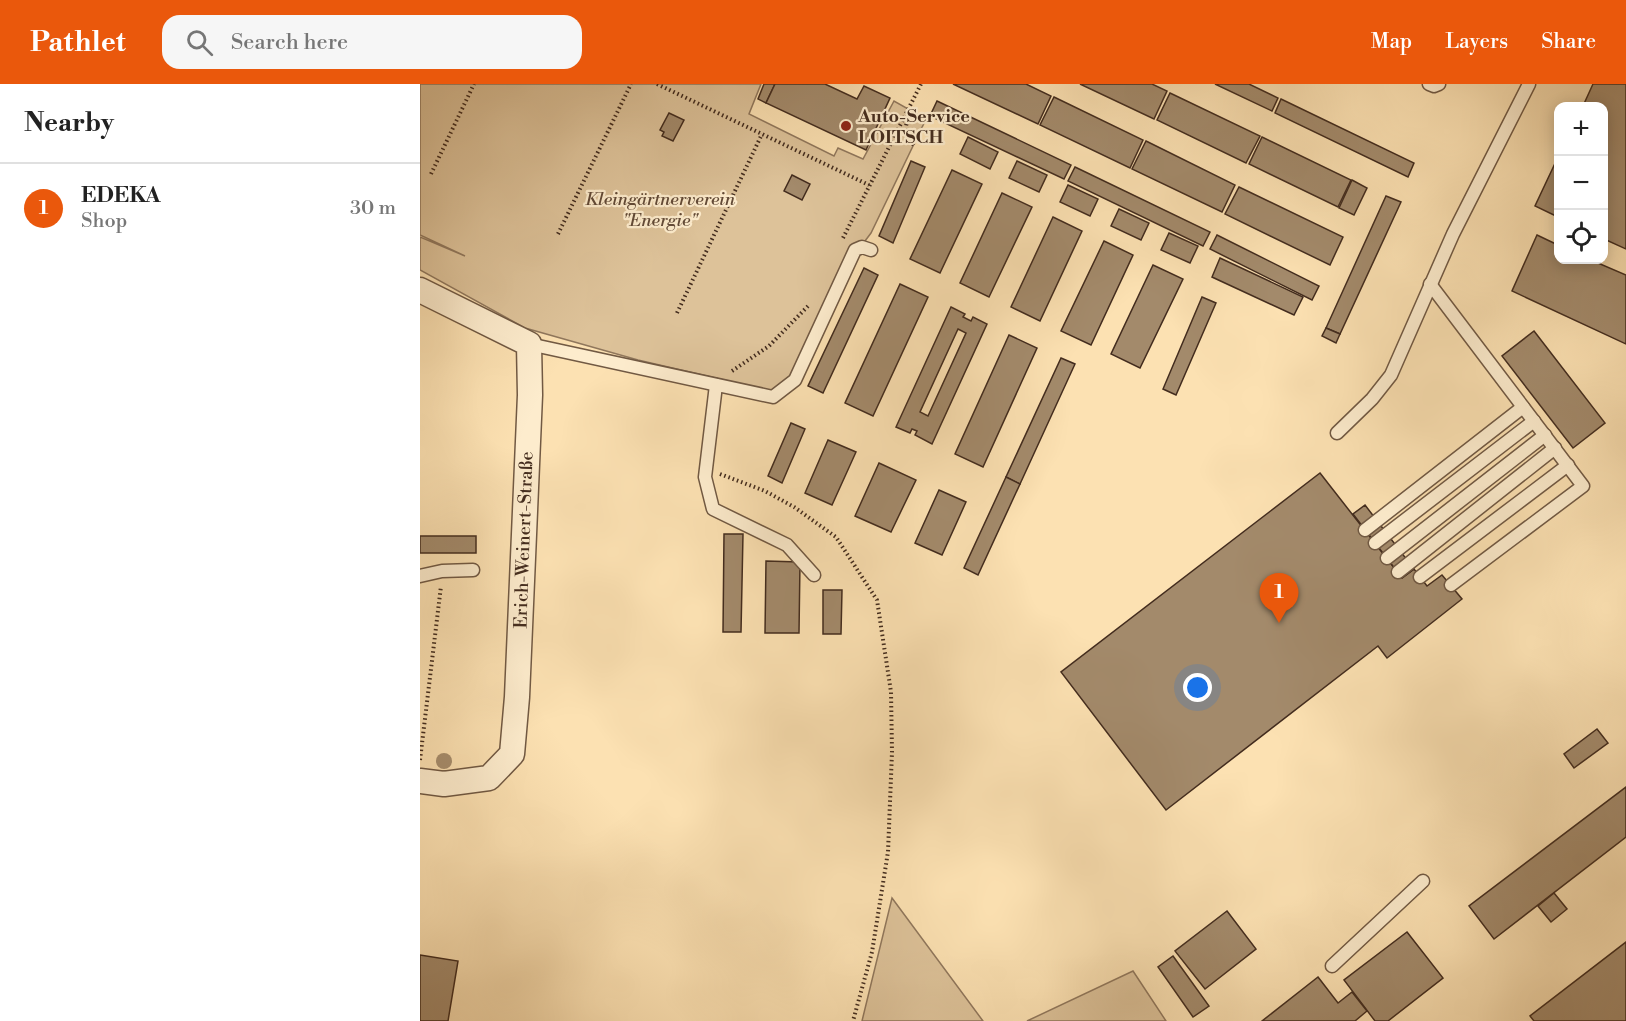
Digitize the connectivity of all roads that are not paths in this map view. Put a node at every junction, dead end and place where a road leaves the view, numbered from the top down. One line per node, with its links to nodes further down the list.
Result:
1 (1429, 84): 2 (lane)
2 (1439, 84)
3 (1529, 84): 5 (lane)
4 (871, 250): 8 (lane)
5 (1430, 284): 9 (lane); 11 (lane)
6 (420, 290): 7 (street)
7 (529, 344): 8 (lane); 24 (street, Erich-Weinert-Straße)
8 (716, 386): 20 (lane)
9 (1523, 406): 10 (lane); 15 (lane)
10 (1534, 421): 12 (lane); 16 (lane)
11 (1337, 433)
12 (1545, 435): 13 (lane); 17 (lane)
13 (1555, 448): 14 (lane); 19 (lane)
14 (1568, 465): 22 (lane); 23 (lane)
15 (1365, 530)
16 (1375, 543)
17 (1387, 558)
18 (473, 570): 21 (lane)
19 (1398, 572)
20 (814, 575)
21 (420, 576)
22 (1420, 577)
23 (1451, 585)
24 (420, 780)
25 (1423, 881): 26 (lane)
26 (1332, 966)

